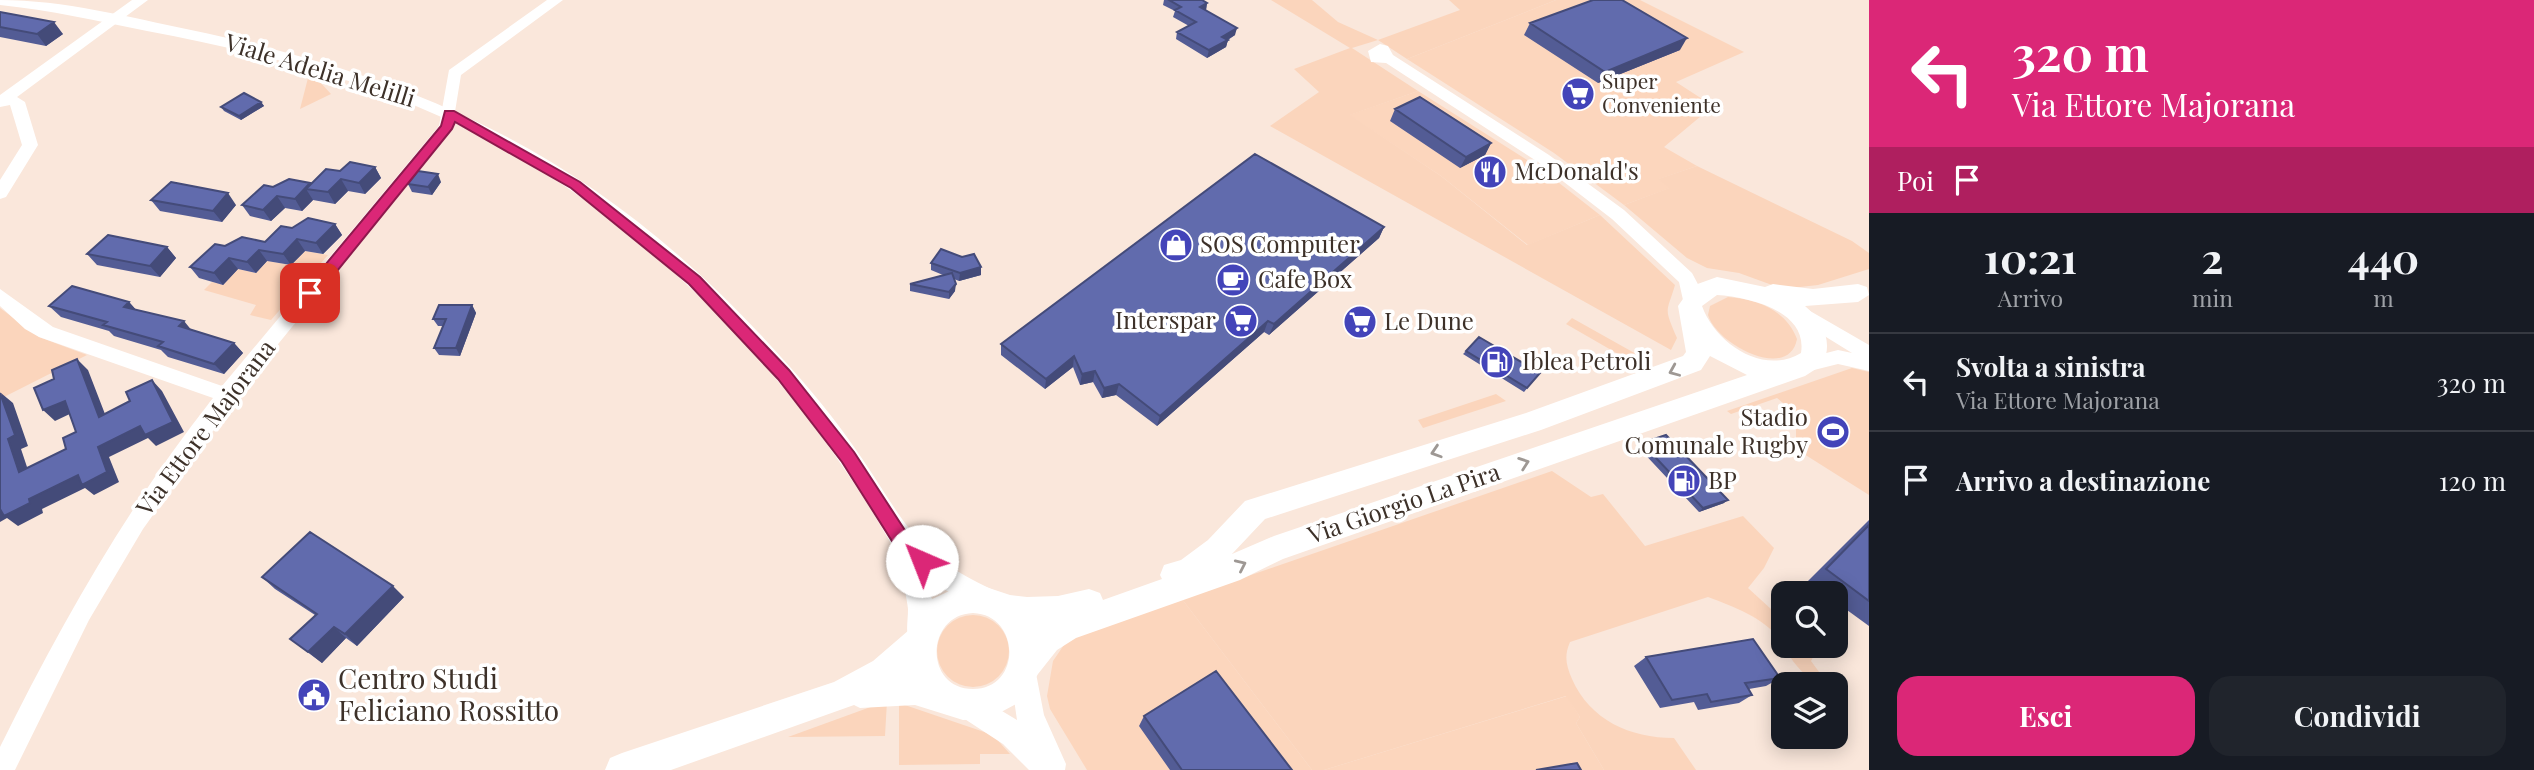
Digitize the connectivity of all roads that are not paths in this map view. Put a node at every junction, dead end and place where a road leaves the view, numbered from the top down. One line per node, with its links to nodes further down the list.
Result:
1 (141, 0): 5 (street)
2 (556, 0): 8 (street)
3 (0, 1): 4 (street, Viale Adelia Melilli)
4 (18, 1): 5 (street, Viale Adelia Melilli)
5 (115, 19): 7 (street); 8 (street, Viale Adelia Melilli)
6 (1387, 57): 11 (street)
7 (3, 100): 9 (street)
8 (450, 113): 20 (street, Via Ettore Majorana); 21 (street, Viale Adelia Melilli)
9 (8, 169): 10 (street)
10 (0, 193)
11 (1672, 263): 12 (street); 15 (street)
12 (1742, 287): 13 (main road); 15 (main road); 16 (main road)
13 (1864, 291): 16 (main road)
14 (0, 296): 20 (street)
15 (1692, 311): 19 (main road); 22 (main road, Via Giorgio La Pira, one-way to 22)
16 (1818, 331): 17 (street); 19 (main road)
17 (1869, 354)
18 (1869, 364): 19 (street)
19 (1801, 367): 24 (main road, Via Giorgio La Pira, one-way to 19)
20 (225, 395): 27 (street, Via Ettore Majorana)
21 (903, 543): 22 (street); 23 (street)
22 (997, 606): 23 (main road); 24 (main road)
23 (920, 638): 25 (main road); 26 (main road)
24 (1026, 668): 26 (main road); 29 (street)
25 (841, 695): 26 (main road); 28 (main road)
26 (959, 701): 29 (street)
27 (2, 770)
28 (622, 770)
29 (1052, 770)

